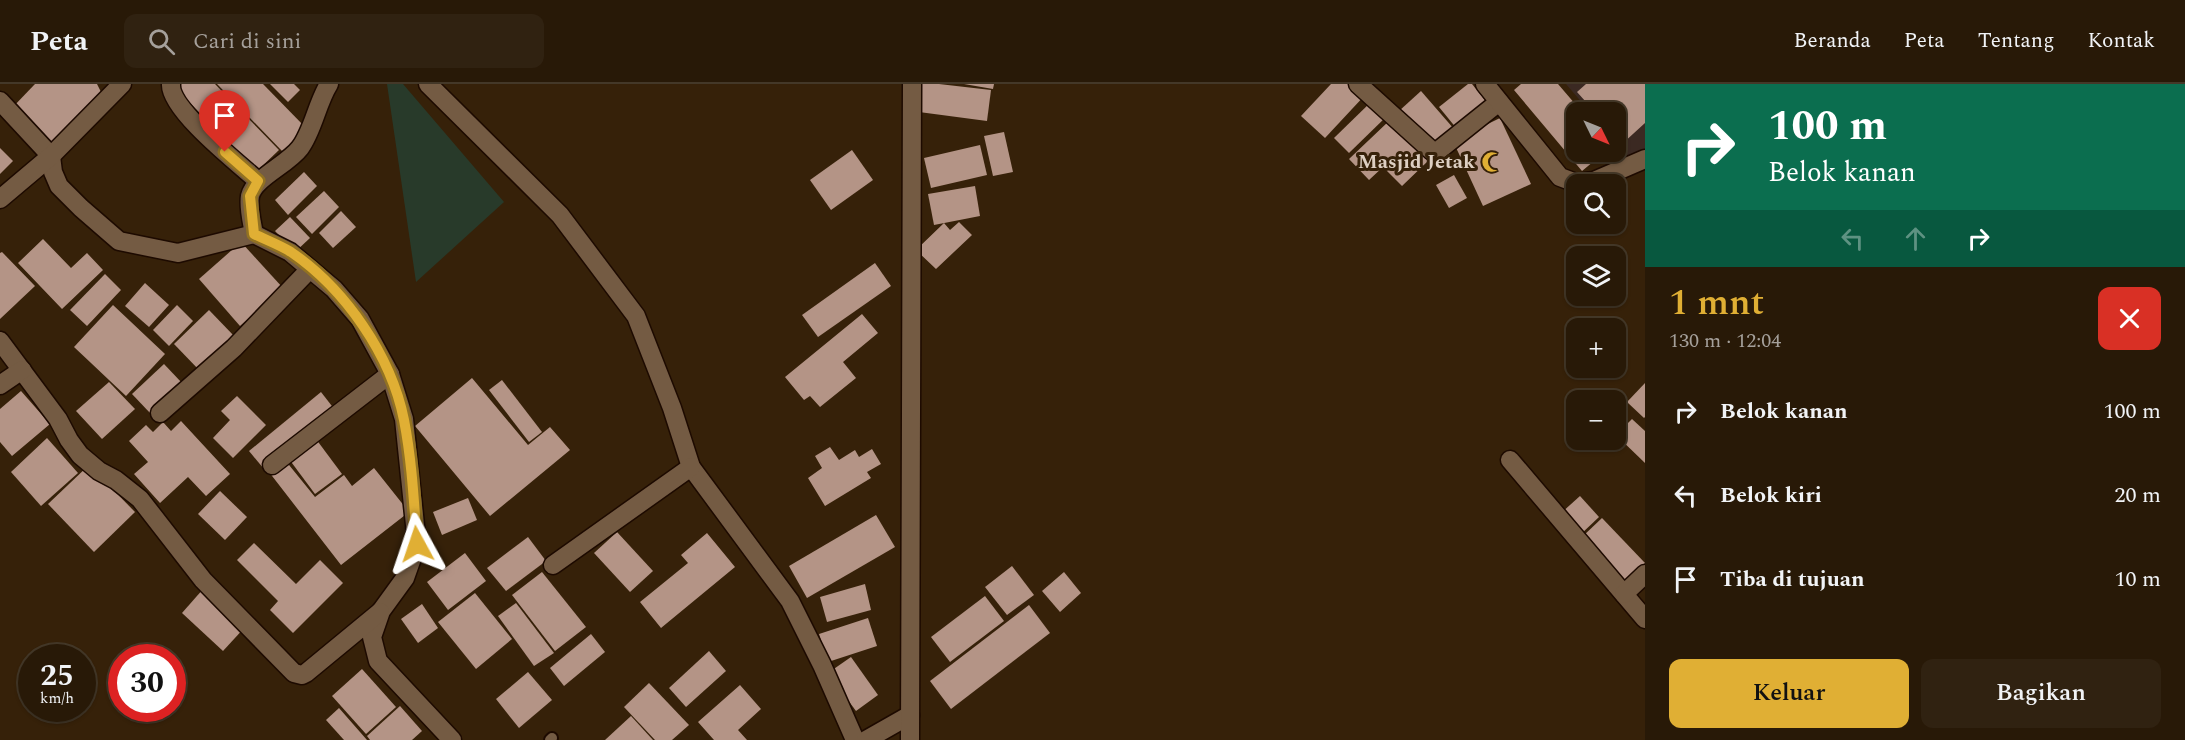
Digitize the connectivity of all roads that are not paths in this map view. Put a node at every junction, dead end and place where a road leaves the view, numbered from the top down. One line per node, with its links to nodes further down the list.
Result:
1 (122, 84): 10 (street)
2 (171, 84): 12 (street)
3 (329, 84): 12 (street)
4 (428, 84): 23 (street)
5 (912, 84): 29 (street)
6 (1358, 84): 9 (street)
7 (1485, 84): 9 (street)
8 (0, 101): 10 (street)
9 (1499, 102): 11 (street)
10 (51, 156): 13 (street); 14 (street)
11 (1644, 161)
12 (258, 181): 14 (street)
13 (0, 198)
14 (254, 234): 15 (street)
15 (310, 269): 18 (street); 20 (street)
16 (0, 341): 17 (street)
17 (22, 370): 19 (street); 27 (street)
18 (390, 374): 22 (street); 27 (street)
19 (0, 385)
20 (160, 413)
21 (1510, 460): 26 (street)
22 (272, 465)
23 (691, 467): 24 (street); 31 (street)
24 (553, 565)
25 (1645, 574): 26 (street)
26 (1624, 594): 28 (street)
27 (381, 611): 30 (street)
28 (1645, 619)
29 (910, 715): 32 (street); 33 (street)
30 (452, 740)
31 (855, 740)
32 (866, 740)
33 (910, 740)

